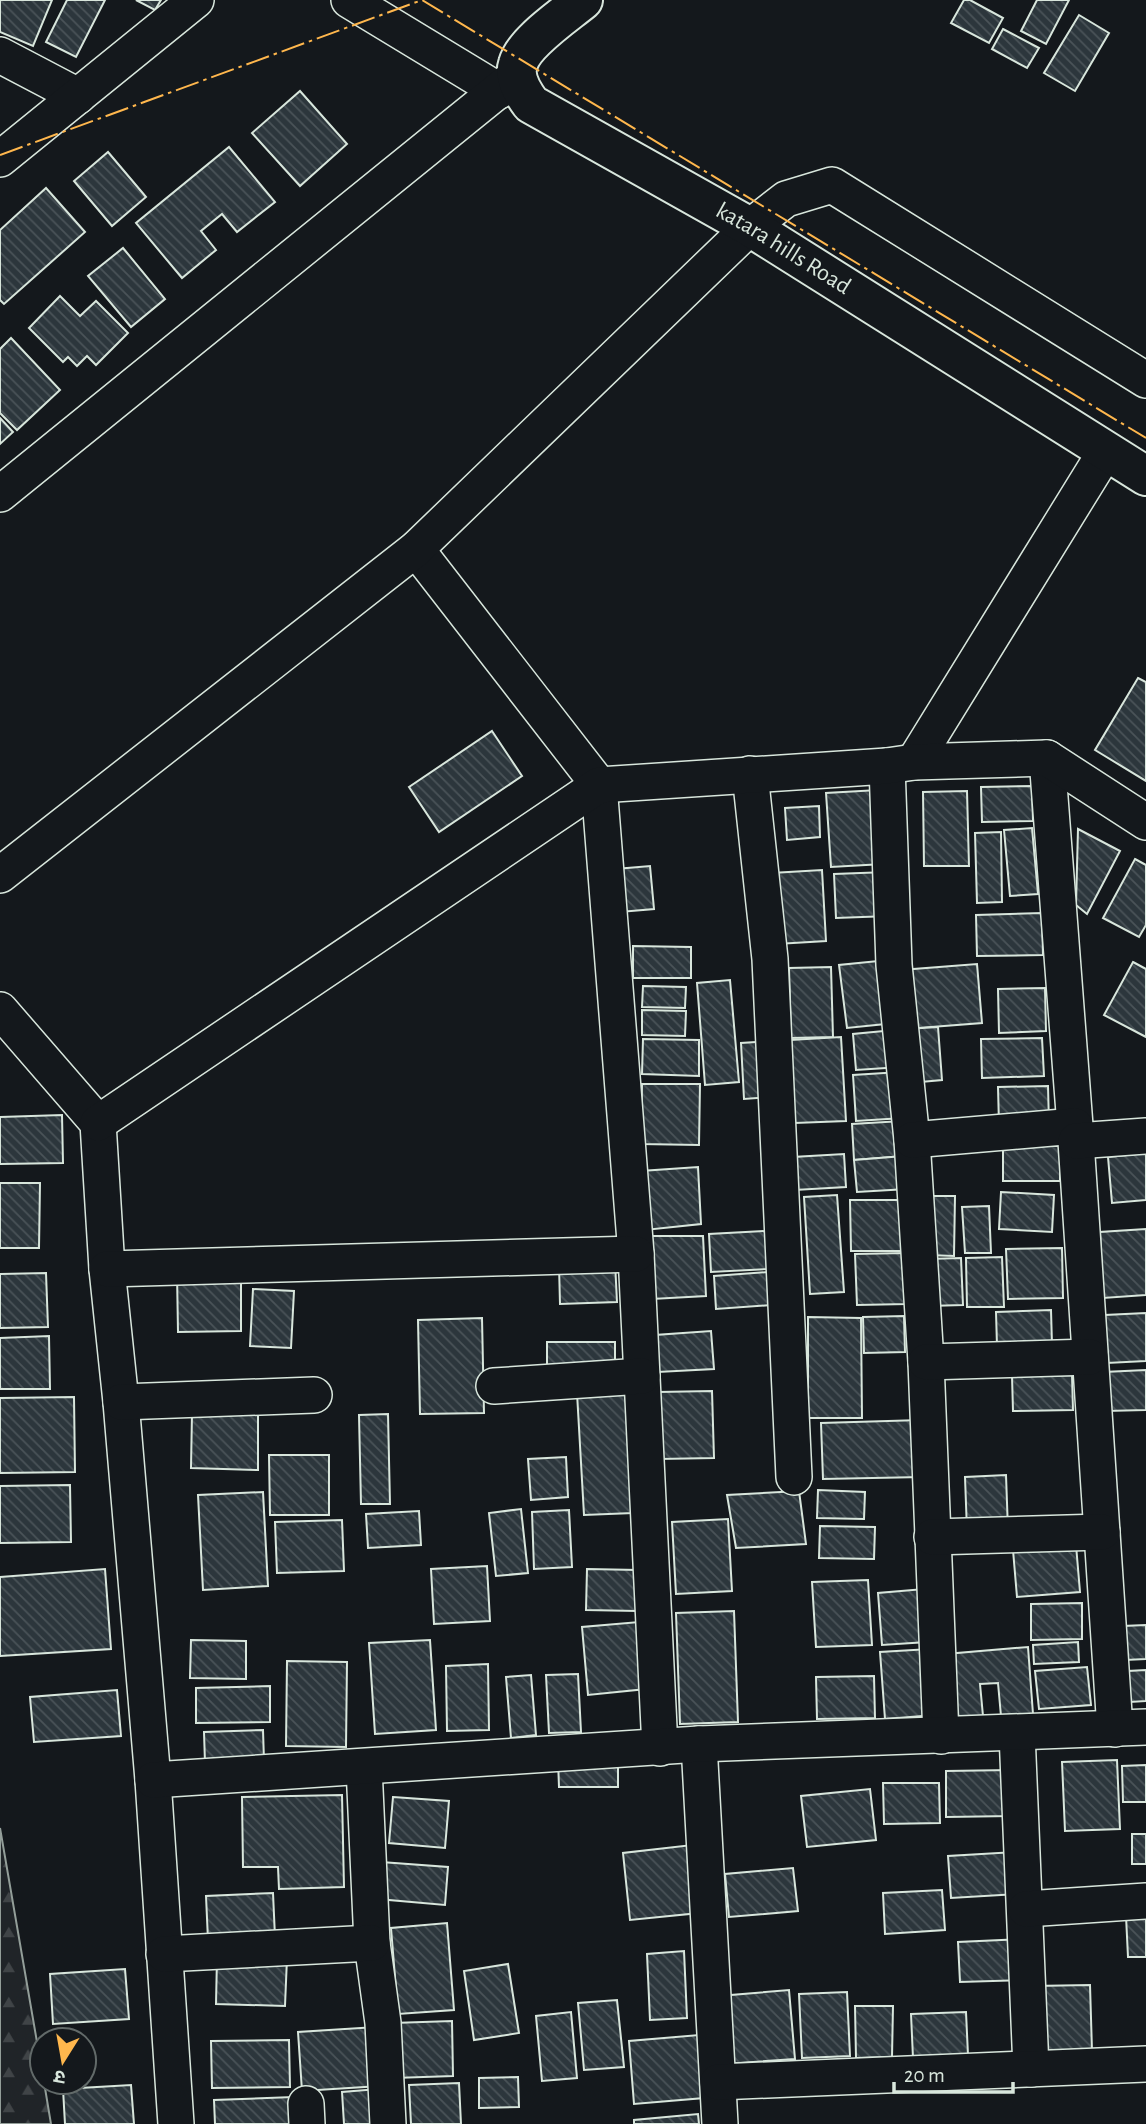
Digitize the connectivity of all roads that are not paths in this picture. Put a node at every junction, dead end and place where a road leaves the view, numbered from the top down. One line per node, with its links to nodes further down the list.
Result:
1 (196, 0): 6 (street)
2 (349, 0): 5 (street)
3 (583, 0): 5 (main road)
4 (0, 55): 6 (street)
5 (508, 83): 8 (main road, katara hills Road); 12 (street)
6 (78, 96): 7 (street)
7 (0, 159)
8 (750, 227): 9 (street); 10 (main road, katara hills Road); 13 (street)
9 (1146, 380)
10 (1106, 452): 11 (main road, katara hills Road); 15 (street)
11 (1146, 475)
12 (0, 494)
13 (416, 549): 17 (street); 19 (street)
14 (1047, 758): 15 (street); 18 (street); 22 (street)
15 (900, 764): 16 (street); 24 (street)
16 (750, 774): 17 (street); 33 (street)
17 (599, 785): 21 (street); 25 (street)
18 (1146, 822)
19 (0, 875)
20 (0, 1010): 21 (street)
21 (98, 1123): 26 (street)
22 (1076, 1134): 23 (street); 24 (street); 27 (street)
23 (1146, 1136)
24 (912, 1140): 28 (street)
25 (636, 1254): 26 (street); 29 (street)
26 (107, 1269): 32 (street)
27 (1090, 1357): 28 (street); 34 (street)
28 (926, 1362): 35 (street)
29 (642, 1376): 30 (street); 40 (street)
30 (494, 1386)
31 (314, 1395): 32 (street)
32 (121, 1402): 42 (street)
33 (794, 1477)
34 (1102, 1532): 35 (street); 36 (street)
35 (932, 1538): 38 (street)
36 (1130, 1728): 37 (street)
37 (1017, 1733): 38 (street); 44 (street)
38 (941, 1736): 39 (street)
39 (699, 1744): 40 (street); 49 (street)
40 (660, 1748): 41 (street)
41 (364, 1767): 42 (street); 45 (street)
42 (153, 1780): 46 (street)
43 (1146, 1901): 44 (street)
44 (1026, 1909): 48 (street)
45 (372, 1943): 46 (street); 51 (street)
46 (164, 1954): 50 (street)
47 (1146, 2064): 48 (street)
48 (1031, 2069): 49 (street)
49 (718, 2082): 52 (street)
50 (176, 2124)
51 (388, 2124)
52 (720, 2124)

